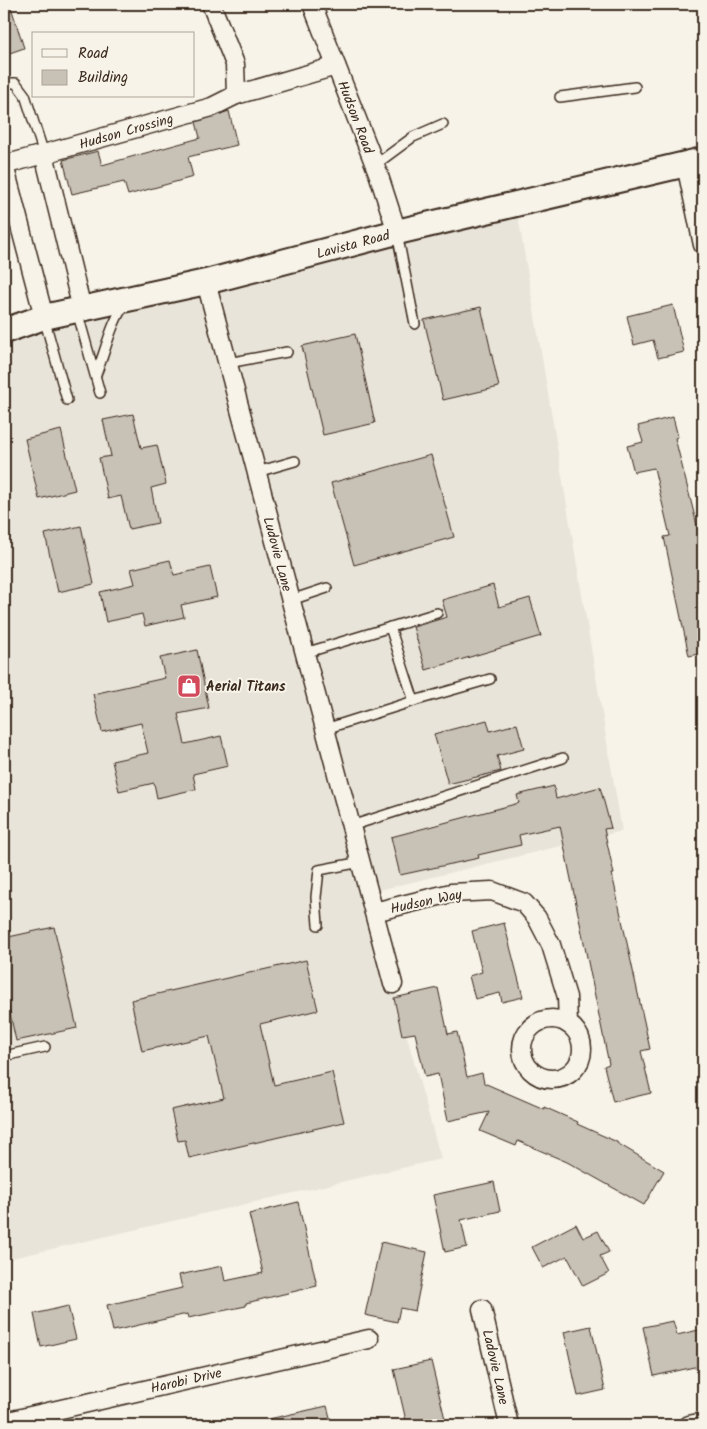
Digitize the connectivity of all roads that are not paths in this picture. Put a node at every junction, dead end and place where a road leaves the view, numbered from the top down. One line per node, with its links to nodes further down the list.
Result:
1 (211, 4): 6 (street)
2 (312, 4): 3 (street, Hudson Road)
3 (336, 66): 6 (street, Hudson Crossing); 12 (street, Hudson Road)
4 (4, 82): 9 (lane)
5 (635, 87): 7 (lane)
6 (236, 95): 9 (street, Hudson Crossing)
7 (560, 97)
8 (443, 124): 12 (lane)
9 (44, 154): 11 (street, Hudson Crossing); 17 (street)
10 (695, 162): 13 (main road, Lavista Road); 14 (street)
11 (4, 165): 18 (street)
12 (375, 165): 13 (street, Hudson Road)
13 (397, 232): 15 (main road, Lavista Road); 19 (lane)
14 (703, 246)
15 (206, 282): 16 (main road, Lavista Road); 22 (street, Ludovie Lane)
16 (128, 299): 17 (main road, Lavista Road); 23 (lane)
17 (80, 310): 18 (main road, Lavista Road); 23 (lane)
18 (44, 317): 20 (main road, Lavista Road); 25 (lane)
19 (415, 324)
20 (4, 331)
21 (287, 352): 22 (lane)
22 (228, 363): 27 (street, Ludovie Lane)
23 (96, 374): 24 (lane)
24 (100, 393)
25 (68, 400)
26 (296, 461): 27 (lane)
27 (257, 472): 29 (street, Ludovie Lane)
28 (327, 588): 29 (lane)
29 (291, 600): 32 (street, Ludovie Lane)
30 (437, 613): 31 (lane)
31 (390, 627): 32 (lane); 34 (lane)
32 (305, 653): 35 (street, Ludovie Lane)
33 (490, 679): 34 (lane)
34 (414, 701): 35 (lane)
35 (325, 729): 37 (street, Ludovie Lane)
36 (563, 758): 37 (lane)
37 (351, 826): 38 (street, Hudson Way)
38 (360, 862): 39 (street, Hudson Way); 40 (lane)
39 (374, 912): 41 (street, Hudson Way); 42 (street, Hudson Way)
40 (318, 925)
41 (393, 984)
42 (568, 1024)
43 (44, 1047): 44 (lane)
44 (4, 1056)
45 (482, 1309): 50 (street, Ladovie Lane)
46 (369, 1339): 47 (street, Harobi Drive)
47 (4, 1421): 49 (street)
48 (703, 1422): 51 (street)
49 (5, 1425)
50 (509, 1425)
51 (688, 1425)

